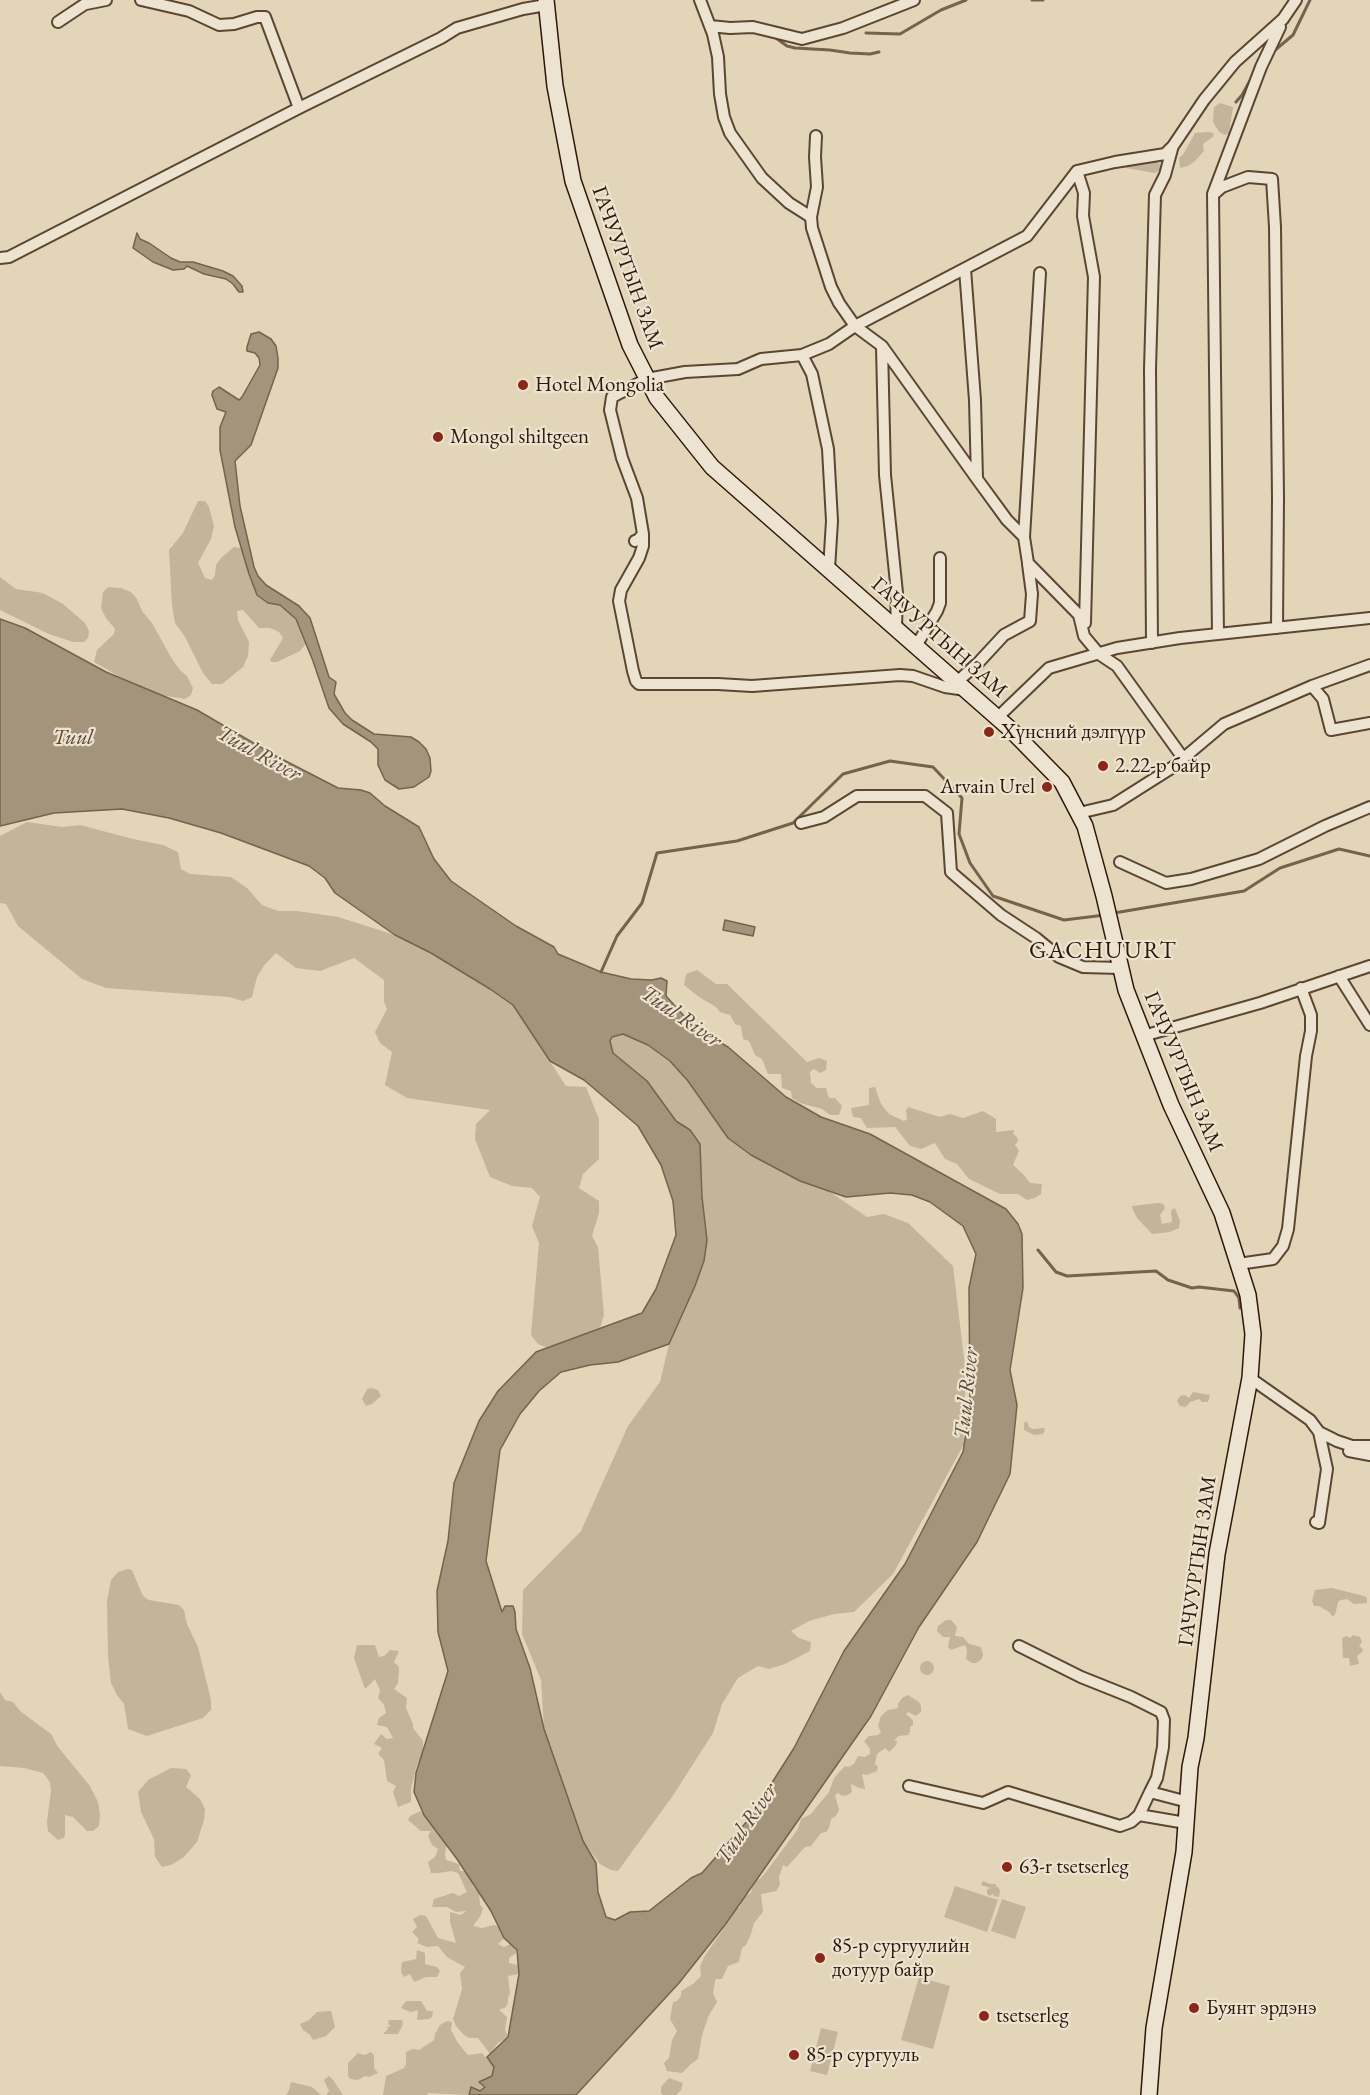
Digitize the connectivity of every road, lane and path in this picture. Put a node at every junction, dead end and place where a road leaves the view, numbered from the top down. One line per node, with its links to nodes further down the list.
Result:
1 (106, 0): 6 (street)
2 (141, 0): 11 (street)
3 (700, 0): 10 (street)
4 (914, 0): 10 (street)
5 (1296, 0): 8 (street)
6 (88, 2): 9 (street)
7 (546, 2): 11 (street); 23 (main road, ГАЧУУРТЫН ЗАМ)
8 (1283, 19): 13 (street); 15 (street)
9 (58, 22)
10 (710, 26): 16 (street)
11 (298, 108): 17 (street)
12 (816, 135): 16 (street)
13 (1173, 146): 14 (street); 34 (street)
14 (1077, 171): 18 (street); 33 (street)
15 (1213, 194): 31 (street); 32 (street)
16 (811, 217): 20 (street)
17 (0, 258)
18 (965, 268): 20 (street); 24 (street)
19 (1040, 273): 25 (street)
20 (855, 326): 21 (street); 22 (street)
21 (882, 346): 24 (street); 30 (street)
22 (802, 356): 23 (street); 28 (street)
23 (647, 379): 28 (main road, ГАЧУУРТЫН ЗАМ); 38 (street)
24 (977, 479): 25 (street)
25 (1024, 537): 27 (street)
26 (940, 558): 35 (street)
27 (1028, 563): 33 (street); 38 (street)
28 (829, 569): 30 (main road, ГАЧУУРТЫН ЗАМ)
29 (1370, 618): 31 (street)
30 (896, 628): 35 (main road, ГАЧУУРТЫН ЗАМ)
31 (1277, 628): 32 (street)
32 (1218, 634): 34 (street)
33 (1084, 636): 36 (street)
34 (1152, 643): 36 (street)
35 (916, 646): 38 (main road, ГАЧУУРТЫН ЗАМ)
36 (1099, 654): 40 (street); 42 (street)
37 (1370, 665): 39 (street)
38 (962, 686): 40 (main road, ГАЧУУРТЫН ЗАМ)
39 (1312, 686): 41 (street); 42 (street)
40 (998, 717): 44 (main road, ГАЧУУРТЫН ЗАМ)
41 (1370, 723)
42 (1183, 758): 44 (street)
43 (1370, 807): 46 (street)
44 (1079, 813): 48 (main road, ГАЧУУРТЫН ЗАМ)
45 (801, 823): 48 (street)
46 (1120, 862)
47 (1370, 966): 49 (street)
48 (1120, 968): 52 (main road, ГАЧУУРТЫН ЗАМ)
49 (1339, 976): 50 (street); 51 (street)
50 (1301, 988): 52 (street); 53 (street)
51 (1370, 1025)
52 (1143, 1036): 53 (main road, ГАЧУУРТЫН ЗАМ)
53 (1238, 1264): 54 (main road, ГАЧУУРТЫН ЗАМ)
54 (1250, 1378): 55 (street); 63 (main road, ГАЧУУРТЫН ЗАМ)
55 (1319, 1432): 56 (street); 57 (street)
56 (1323, 1444): 58 (street); 59 (street)
57 (1370, 1446)
58 (1370, 1455)
59 (1316, 1522)
60 (1018, 1646): 62 (street)
61 (909, 1786): 64 (street)
62 (1150, 1792): 63 (street); 64 (street)
63 (1188, 1802): 65 (main road, ГАЧУУРТЫН ЗАМ)
64 (1139, 1815): 65 (street)
65 (1186, 1823): 66 (main road, ГАЧУУРТЫН ЗАМ)
66 (1149, 2095)

